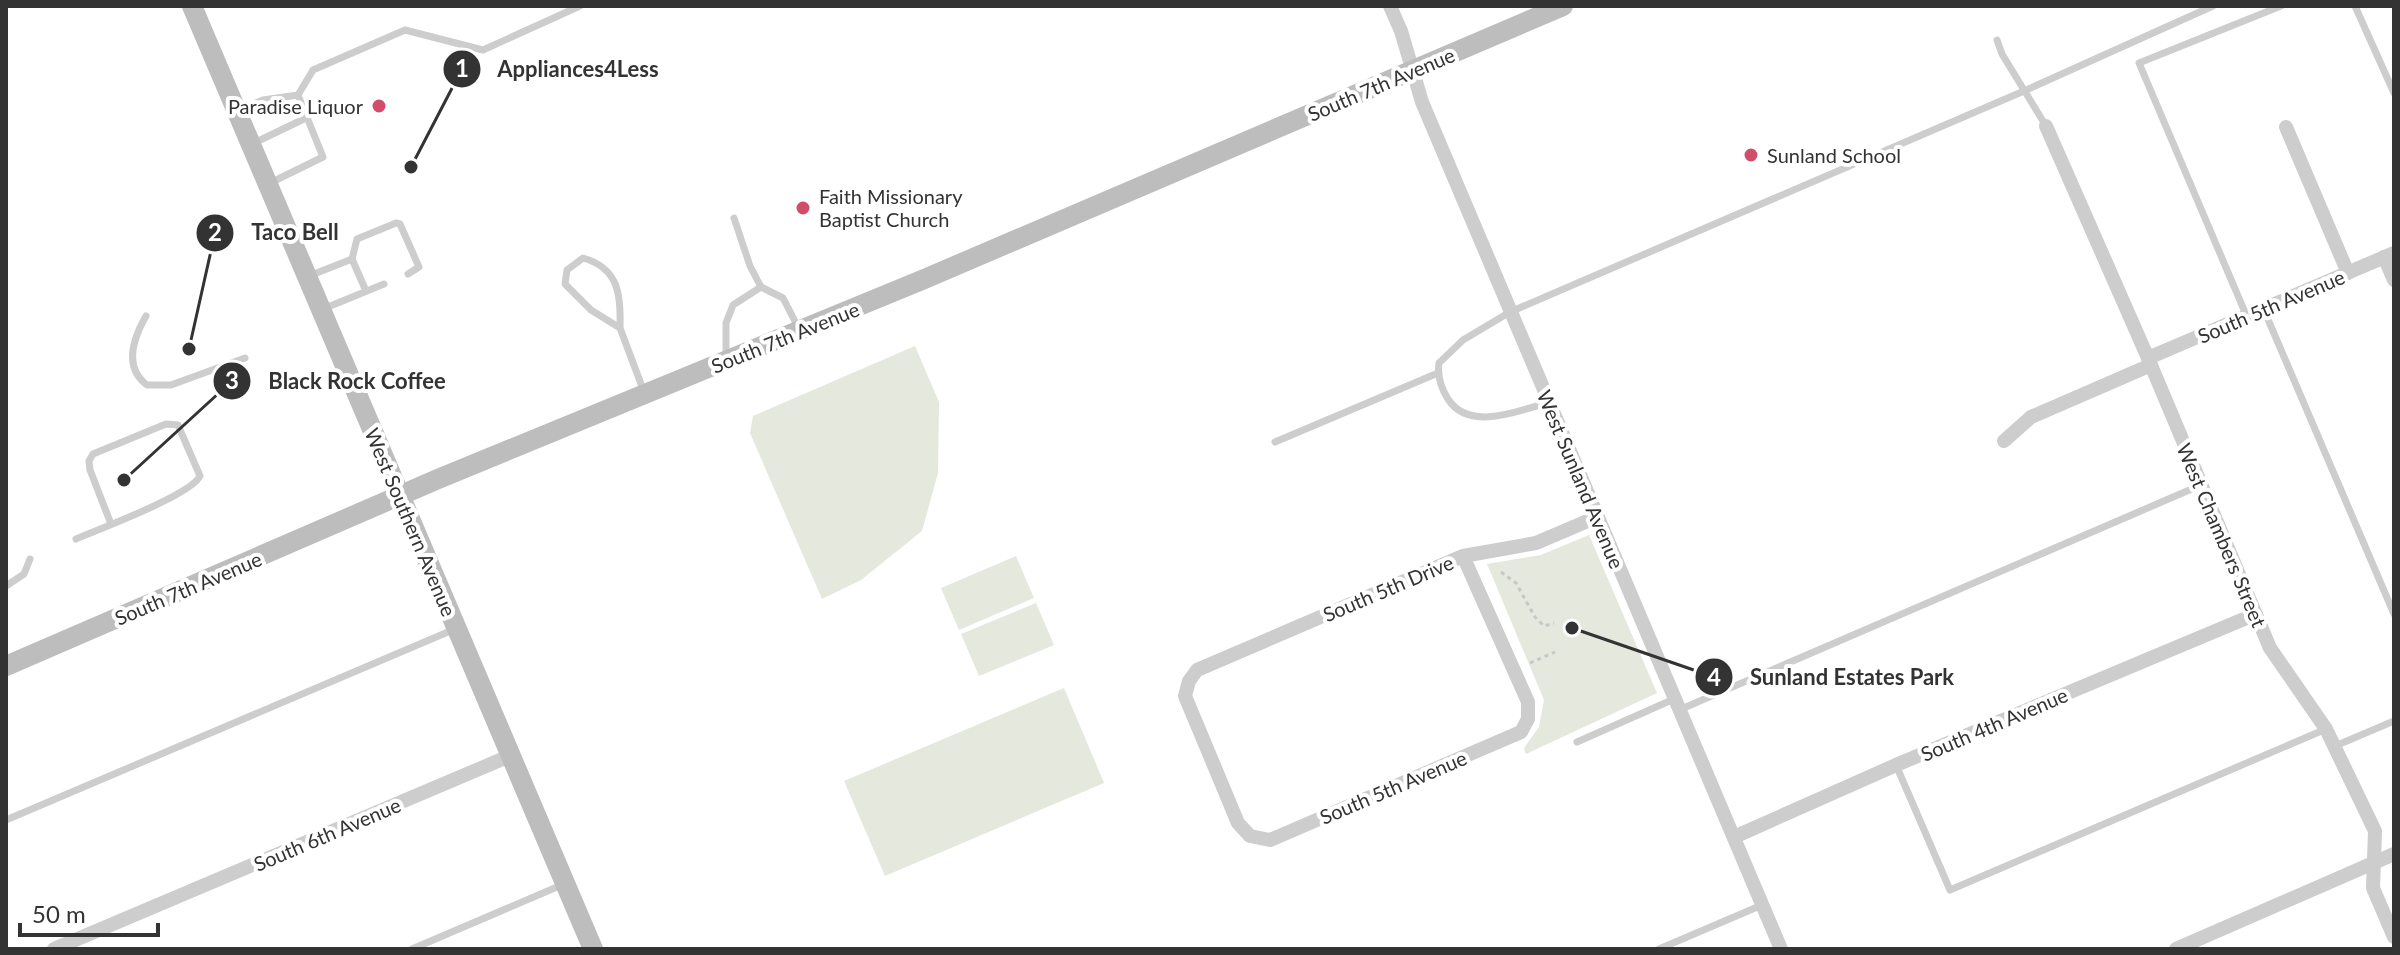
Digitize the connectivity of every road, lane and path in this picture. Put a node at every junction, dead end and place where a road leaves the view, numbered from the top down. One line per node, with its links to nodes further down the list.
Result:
1 (192, 6): 13 (main road, West Southern Avenue)
2 (580, 6): 12 (lane)
3 (1390, 6): 9 (street, West Sunland Avenue)
4 (1563, 6): 9 (main road, South 7th Avenue)
5 (2213, 6): 10 (lane)
6 (2281, 6): 33 (lane)
7 (2355, 6): 11 (lane)
8 (1997, 40): 10 (lane)
9 (1412, 70): 31 (street, West Sunland Avenue); 35 (main road, South 7th Avenue)
10 (2024, 91): 15 (lane); 31 (lane)
11 (2394, 93)
12 (298, 95): 13 (lane); 14 (lane)
13 (237, 111): 17 (main road, West Southern Avenue)
14 (306, 118): 17 (lane); 18 (lane)
15 (2046, 126): 38 (street, West Chambers Street)
16 (2286, 127): 22 (street)
17 (251, 145): 18 (main road, West Southern Avenue)
18 (268, 184): 24 (main road, West Southern Avenue)
19 (734, 218): 27 (lane)
20 (2389, 255): 22 (street, South 5th Avenue); 25 (street)
21 (352, 259): 23 (lane); 24 (lane); 28 (lane)
22 (2348, 273): 30 (street, South 5th Avenue)
23 (408, 274)
24 (307, 277): 29 (main road, West Southern Avenue)
25 (2394, 280)
26 (384, 284): 28 (lane)
27 (761, 287): 35 (lane); 37 (lane)
28 (366, 291): 29 (lane)
29 (321, 310): 45 (main road, West Southern Avenue)
30 (2264, 310): 33 (street, South 5th Avenue); 54 (lane)
31 (1510, 312): 39 (lane); 41 (street, West Sunland Avenue)
32 (146, 316): 36 (lane)
33 (2247, 317): 38 (street, South 5th Avenue)
34 (620, 328): 34 (lane); 40 (lane)
35 (800, 331): 37 (main road, South 7th Avenue)
36 (245, 358)
37 (726, 361): 40 (main road, South 7th Avenue)
38 (2150, 362): 42 (street, South 5th Avenue); 44 (street, West Chambers Street)
39 (1438, 373): 41 (lane); 43 (lane)
40 (645, 394): 45 (main road, South 7th Avenue)
41 (1549, 402): 46 (street, West Sunland Avenue)
42 (2004, 441)
43 (1275, 442)
44 (2201, 485): 53 (street, West Chambers Street); 60 (lane)
45 (401, 496): 56 (main road, West Southern Avenue); 59 (main road, South 7th Avenue)
46 (1597, 517): 49 (street, South 5th Drive); 60 (street, West Sunland Avenue)
47 (111, 524): 47 (lane); 48 (lane)
48 (76, 539)
49 (1463, 556): 68 (street, South 5th Drive); 68 (street, South 5th Avenue)
50 (30, 559): 52 (lane)
51 (1501, 572): 55 (path)
52 (6, 586)
53 (2256, 614): 62 (street, West Chambers Street); 66 (street, South 4th Avenue)
54 (2394, 614)
55 (1554, 623)
56 (457, 628): 65 (main road, West Southern Avenue); 67 (lane)
57 (1555, 652): 58 (path)
58 (1530, 663)
59 (6, 666)
60 (1677, 704): 63 (lane); 69 (street, West Sunland Avenue)
61 (2394, 721): 64 (lane)
62 (2326, 729): 64 (street, West Chambers Street); 66 (lane)
63 (1577, 742)
64 (2335, 746): 71 (street, West Chambers Street)
65 (512, 755): 72 (main road, West Southern Avenue); 75 (street, South 6th Avenue)
66 (1896, 765): 69 (street, South 4th Avenue)
67 (6, 820)
68 (1250, 836)
69 (1734, 837): 73 (street, West Sunland Avenue)
70 (2394, 854): 71 (street)
71 (2375, 862): 74 (street, West Chambers Street); 80 (street)
72 (566, 884): 76 (lane); 77 (main road, West Southern Avenue)
73 (1762, 905): 78 (lane); 79 (street, West Sunland Avenue)
74 (2394, 937)
75 (54, 949)
76 (412, 949)
77 (593, 949)
78 (1659, 949)
79 (1781, 949)
80 (2176, 949)

